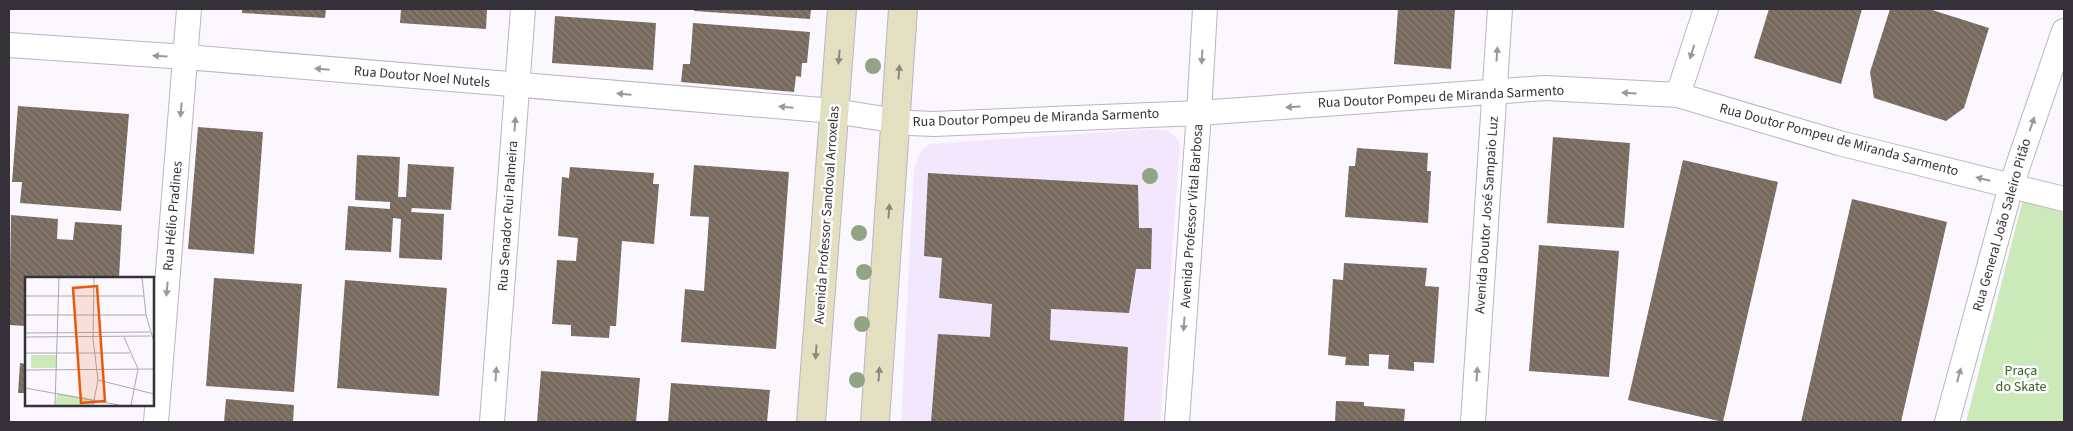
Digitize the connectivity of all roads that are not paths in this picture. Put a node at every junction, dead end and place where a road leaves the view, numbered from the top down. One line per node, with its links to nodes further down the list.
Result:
1 (189, 9): 10 (street, Rua Hélio Pradines)
2 (523, 9): 11 (street, Rua Senador Rui Palmeira)
3 (842, 9): 14 (street, Avenida Professor Sandoval Arroxelas, one-way to 14)
4 (903, 9): 16 (street, one-way to 4)
5 (1205, 9): 15 (street, Avenida Professor Vital Barbosa, one-way to 15)
6 (1500, 9): 12 (street, Avenida Doutor José Sampaio Luz, one-way to 6)
7 (1706, 9): 13 (street, one-way to 13)
8 (2064, 31): 17 (street, Rua General João Saleiro Pitão, one-way to 8)
9 (9, 45): 10 (street, Rua Doutor Noel Nutels, one-way to 9)
10 (186, 57): 11 (street, Rua Doutor Noel Nutels, one-way to 10); 19 (street, Rua Hélio Pradines, one-way to 19)
11 (518, 85): 14 (street, Rua Doutor Noel Nutels, one-way to 11); 20 (street, Rua Senador Rui Palmeira, one-way to 11)
12 (1495, 92): 13 (street, Rua Doutor Pompeu de Miranda Sarmento, one-way to 12); 15 (street, Rua Doutor Pompeu de Miranda Sarmento, one-way to 15); 24 (street, Avenida Doutor José Sampaio Luz, one-way to 12)
13 (1678, 95): 17 (street, Rua Doutor Pompeu de Miranda Sarmento, one-way to 13)
14 (834, 111): 16 (street, Rua Doutor Pompeu de Miranda Sarmento); 21 (street, Avenida Professor Sandoval Arroxelas, one-way to 21)
15 (1200, 113): 16 (street, Rua Doutor Pompeu de Miranda Sarmento); 23 (street, Avenida Professor Vital Barbosa, one-way to 23)
16 (895, 121): 22 (street, one-way to 16)
17 (2011, 186): 18 (street, Rua Doutor Pompeu de Miranda Sarmento); 25 (street, Rua General João Saleiro Pitão, one-way to 17)
18 (2064, 199)
19 (156, 422)
20 (492, 422)
21 (811, 422)
22 (875, 422)
23 (1177, 422)
24 (1473, 422)
25 (1947, 422)

